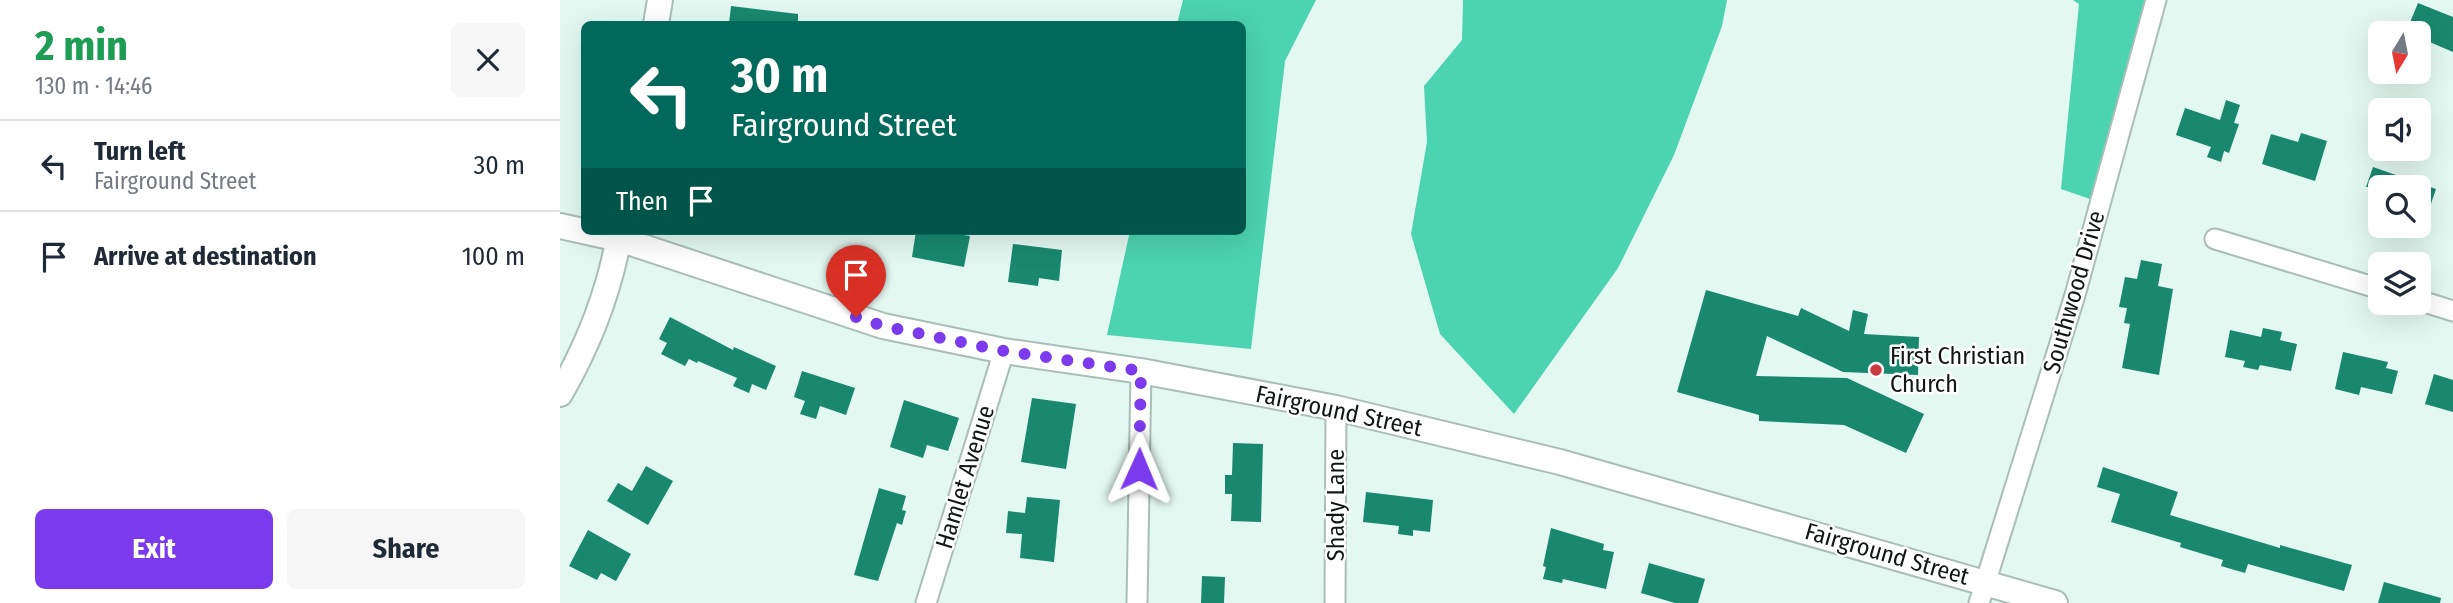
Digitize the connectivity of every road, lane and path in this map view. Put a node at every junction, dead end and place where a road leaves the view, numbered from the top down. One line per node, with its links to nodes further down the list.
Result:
1 (660, 0): 3 (street)
2 (2156, 0): 15 (street, Southwood Drive)
3 (656, 21)
4 (560, 226): 5 (street, Fairground Street)
5 (581, 229)
6 (620, 235): 11 (street, Fairground Street); 13 (street)
7 (2215, 239): 8 (street)
8 (2368, 285)
9 (2431, 304): 10 (street)
10 (2453, 311)
11 (1004, 351): 12 (street, Fairground Street); 16 (street, Hamlet Avenue)
12 (1141, 371): 14 (street, Fairground Street); 17 (street)
13 (560, 394)
14 (1336, 408): 15 (street, Fairground Street); 18 (street, Shady Lane)
15 (1983, 593): 19 (street, Fairground Street)
16 (926, 603)
17 (1137, 603)
18 (1335, 603)
19 (2054, 603)

